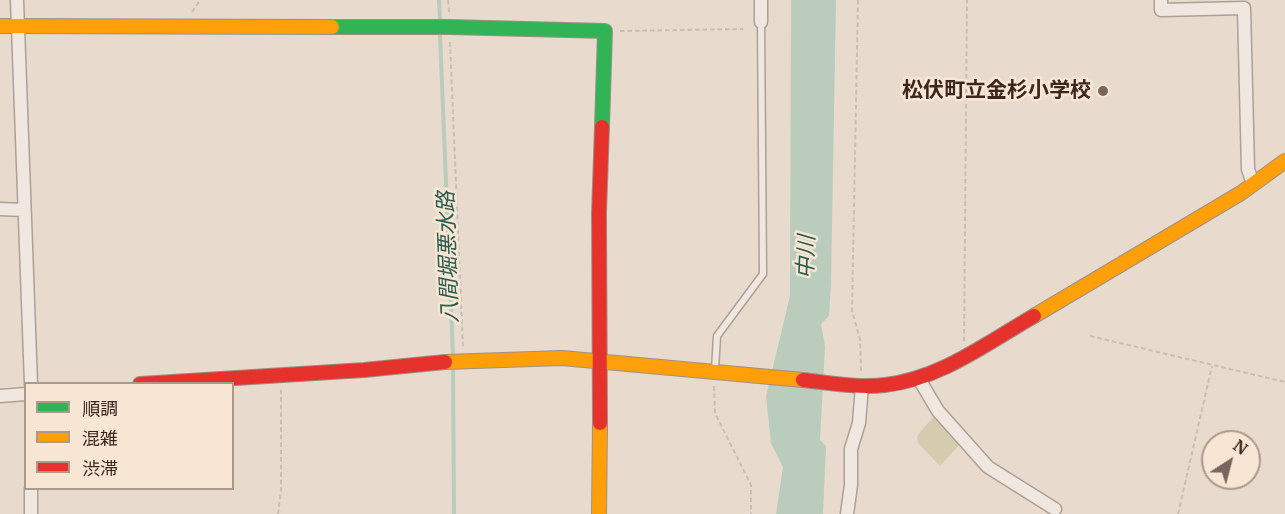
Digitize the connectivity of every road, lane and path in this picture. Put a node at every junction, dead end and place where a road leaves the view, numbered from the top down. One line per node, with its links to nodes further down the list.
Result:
1 (17, 0): 11 (street)
2 (194, 0): 8 (path)
3 (448, 0): 12 (path)
4 (761, 0): 9 (street)
5 (858, 0): 30 (path)
6 (967, 0): 20 (path)
7 (1161, 0): 16 (street)
8 (198, 3)
9 (761, 22): 24 (lane)
10 (0, 26): 11 (street)
11 (18, 26): 12 (street); 18 (street)
12 (449, 27): 14 (street); 22 (path)
13 (743, 29): 14 (path)
14 (605, 31): 21 (street)
15 (1285, 161): 16 (street)
16 (1253, 184): 20 (street)
17 (0, 209): 18 (street)
18 (24, 210): 27 (street)
19 (1090, 336): 23 (path)
20 (966, 355): 26 (street)
21 (601, 360): 22 (street); 24 (street); 37 (street)
22 (463, 362): 25 (street)
23 (1212, 366): 29 (path); 40 (path)
24 (717, 371): 30 (street); 38 (path)
25 (282, 375): 28 (street); 36 (path)
26 (920, 379): 30 (street); 34 (street)
27 (31, 382)
28 (172, 382)
29 (1285, 382)
30 (860, 386): 39 (street)
31 (24, 394): 32 (street)
32 (0, 396)
33 (31, 490): 35 (street)
34 (1055, 509)
35 (31, 514)
36 (278, 514)
37 (598, 514)
38 (751, 514)
39 (847, 514)
40 (1178, 514)

